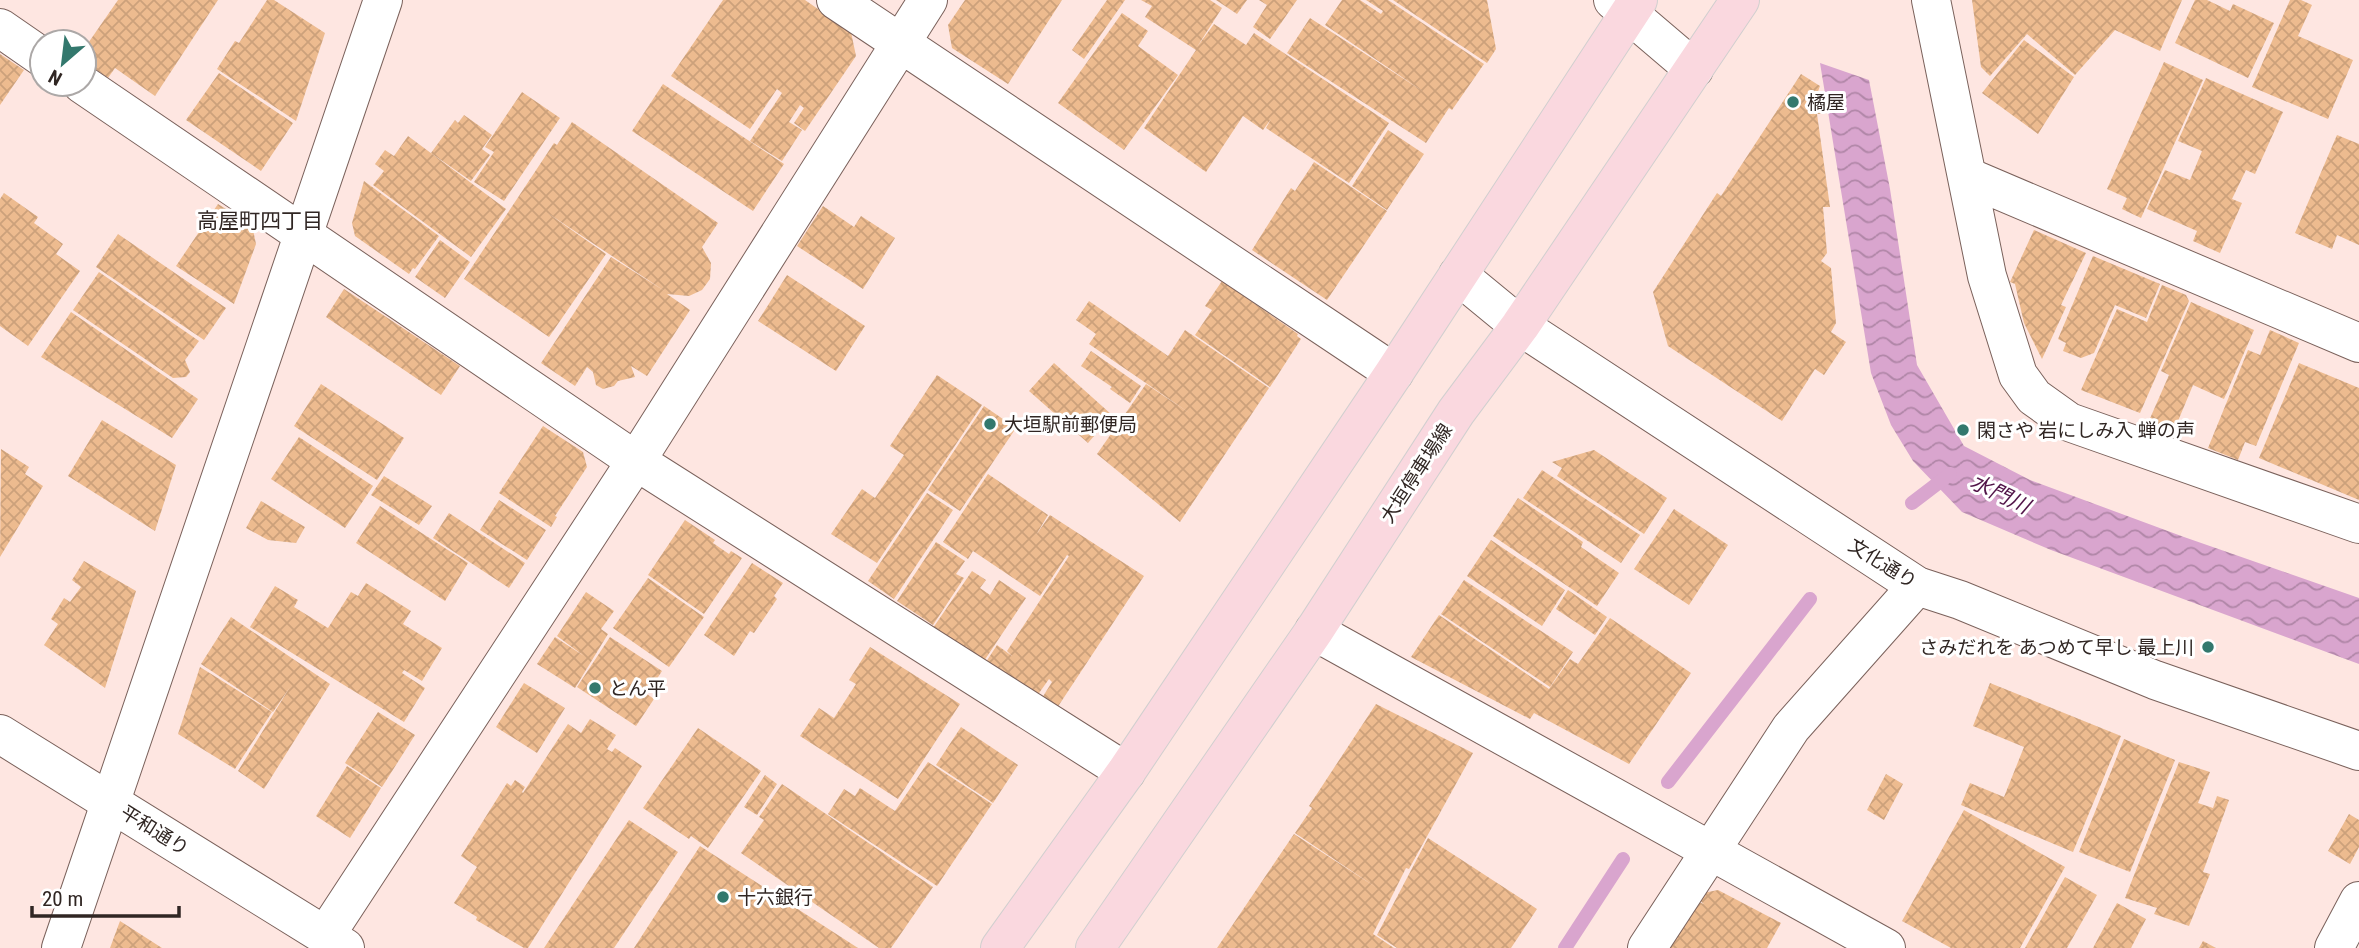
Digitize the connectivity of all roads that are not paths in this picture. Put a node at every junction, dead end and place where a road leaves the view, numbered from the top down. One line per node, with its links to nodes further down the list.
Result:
1 (383, 0): 13 (street)
2 (836, 0): 8 (street)
3 (928, 0): 8 (street)
4 (1740, 0): 10 (main road, 大垣停車場線)
5 (1931, 0): 12 (street)
6 (1627, 5): 10 (street); 14 (main road)
7 (0, 28): 9 (street)
8 (901, 44): 17 (street); 18 (street)
9 (28, 47)
10 (1694, 69): 15 (main road, 大垣停車場線)
11 (98, 95): 13 (street)
12 (1968, 177): 16 (street); 19 (street)
13 (302, 233): 18 (street); 25 (street)
14 (1458, 275): 15 (street, 文化通り); 17 (main road)
15 (1520, 326): 20 (street, 文化通り); 21 (main road, 大垣停車場線)
16 (2359, 343)
17 (1394, 373): 24 (main road)
18 (636, 461): 24 (street); 28 (street)
19 (2359, 524)
20 (1917, 586): 23 (street, 文化通り); 26 (street)
21 (1314, 631): 26 (street); 31 (main road, 大垣停車場線)
22 (0, 734): 25 (street, 平和通り)
23 (2359, 751)
24 (1126, 772): 30 (main road)
25 (112, 804): 28 (street, 平和通り); 29 (street)
26 (1710, 851): 32 (street); 33 (street)
27 (2359, 901): 34 (street)
28 (335, 942)
29 (61, 948)
30 (1000, 948)
31 (1095, 948)
32 (1647, 948)
33 (1886, 948)
34 (2334, 948)

